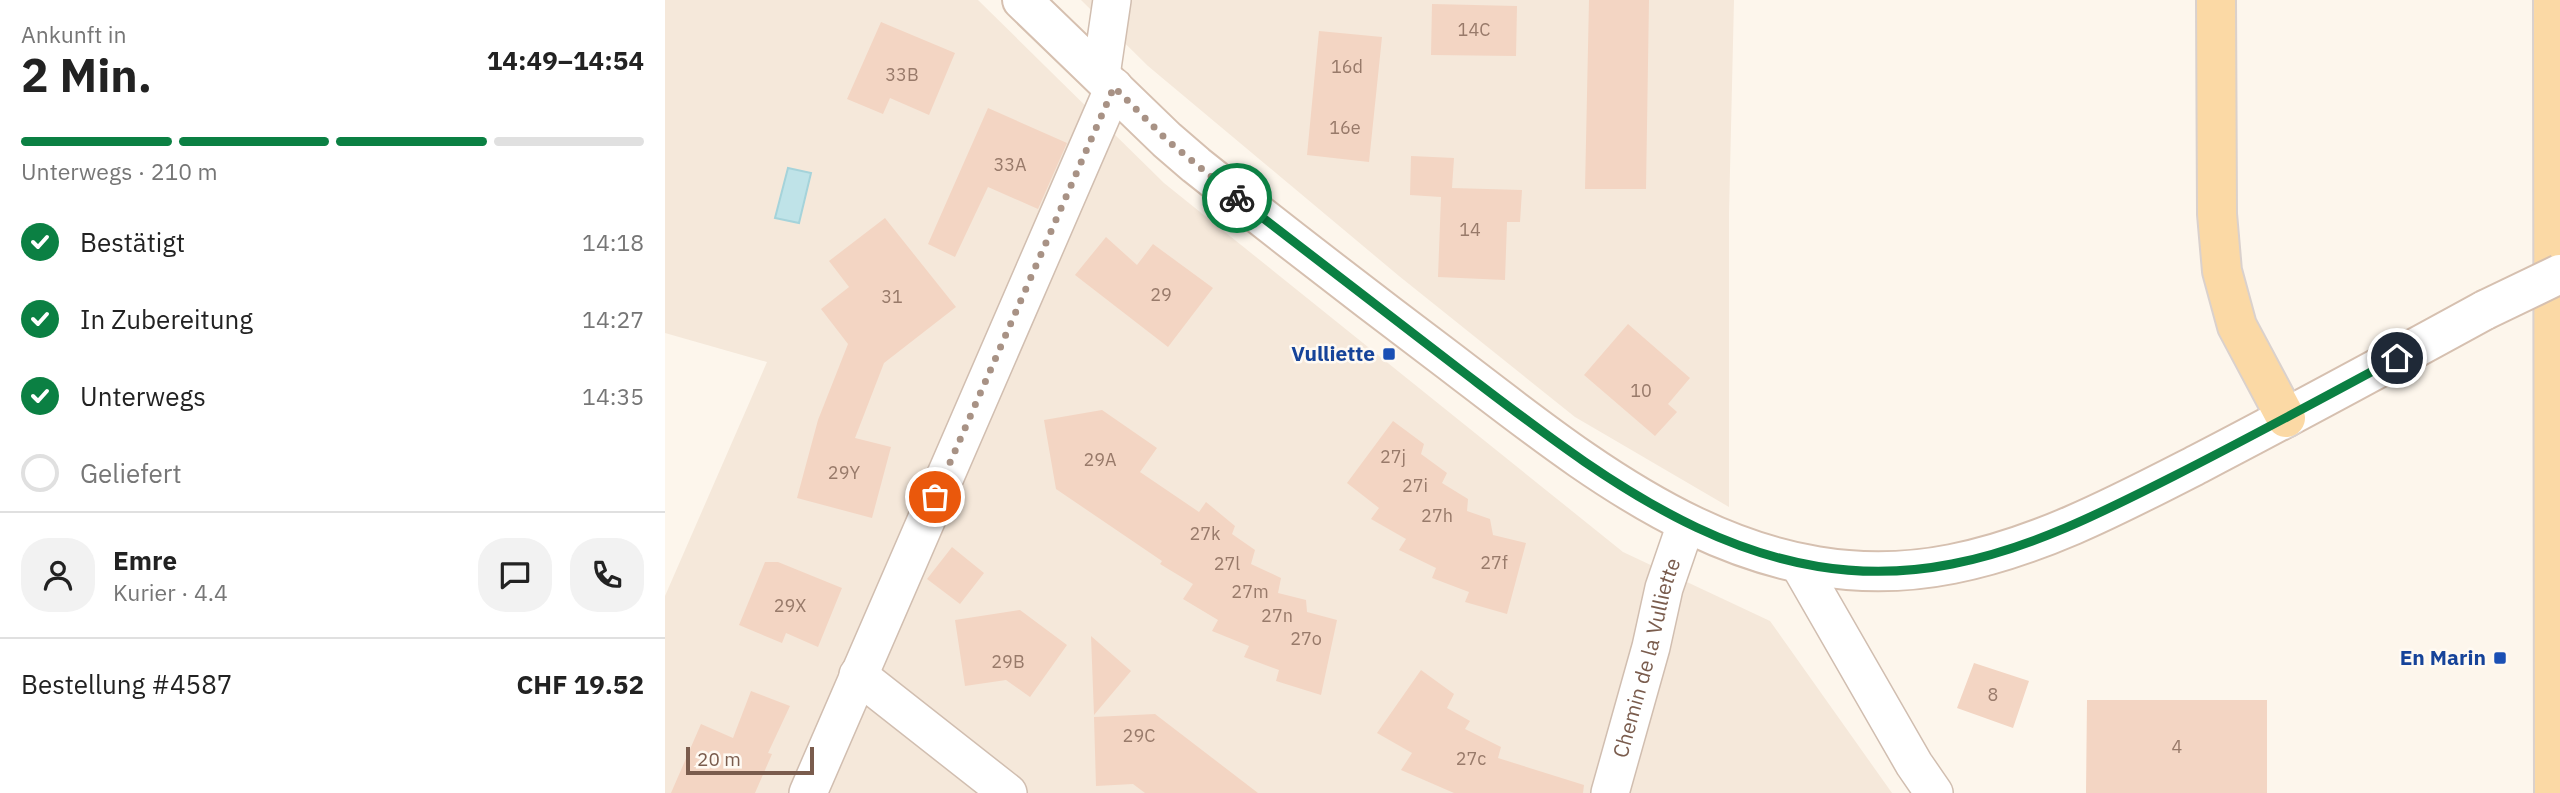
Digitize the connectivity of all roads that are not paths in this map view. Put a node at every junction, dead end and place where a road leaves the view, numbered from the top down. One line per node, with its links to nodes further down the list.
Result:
1 (1023, 0): 7 (main road)
2 (1112, 0): 7 (street)
3 (2215, 0): 9 (main road)
4 (2537, 0): 6 (main road)
5 (2553, 0): 6 (main road)
6 (2554, 42): 17 (main road)
7 (1107, 81): 10 (main road); 12 (street)
8 (2560, 274): 9 (main road, bridge)
9 (2286, 418): 11 (main road)
10 (1685, 524): 11 (main road); 15 (street, Chemin de la Vulliette)
11 (1799, 564): 16 (street)
12 (858, 675): 13 (street); 14 (street)
13 (808, 793)
14 (1009, 793)
15 (1610, 793)
16 (1934, 793)
17 (2554, 793)

